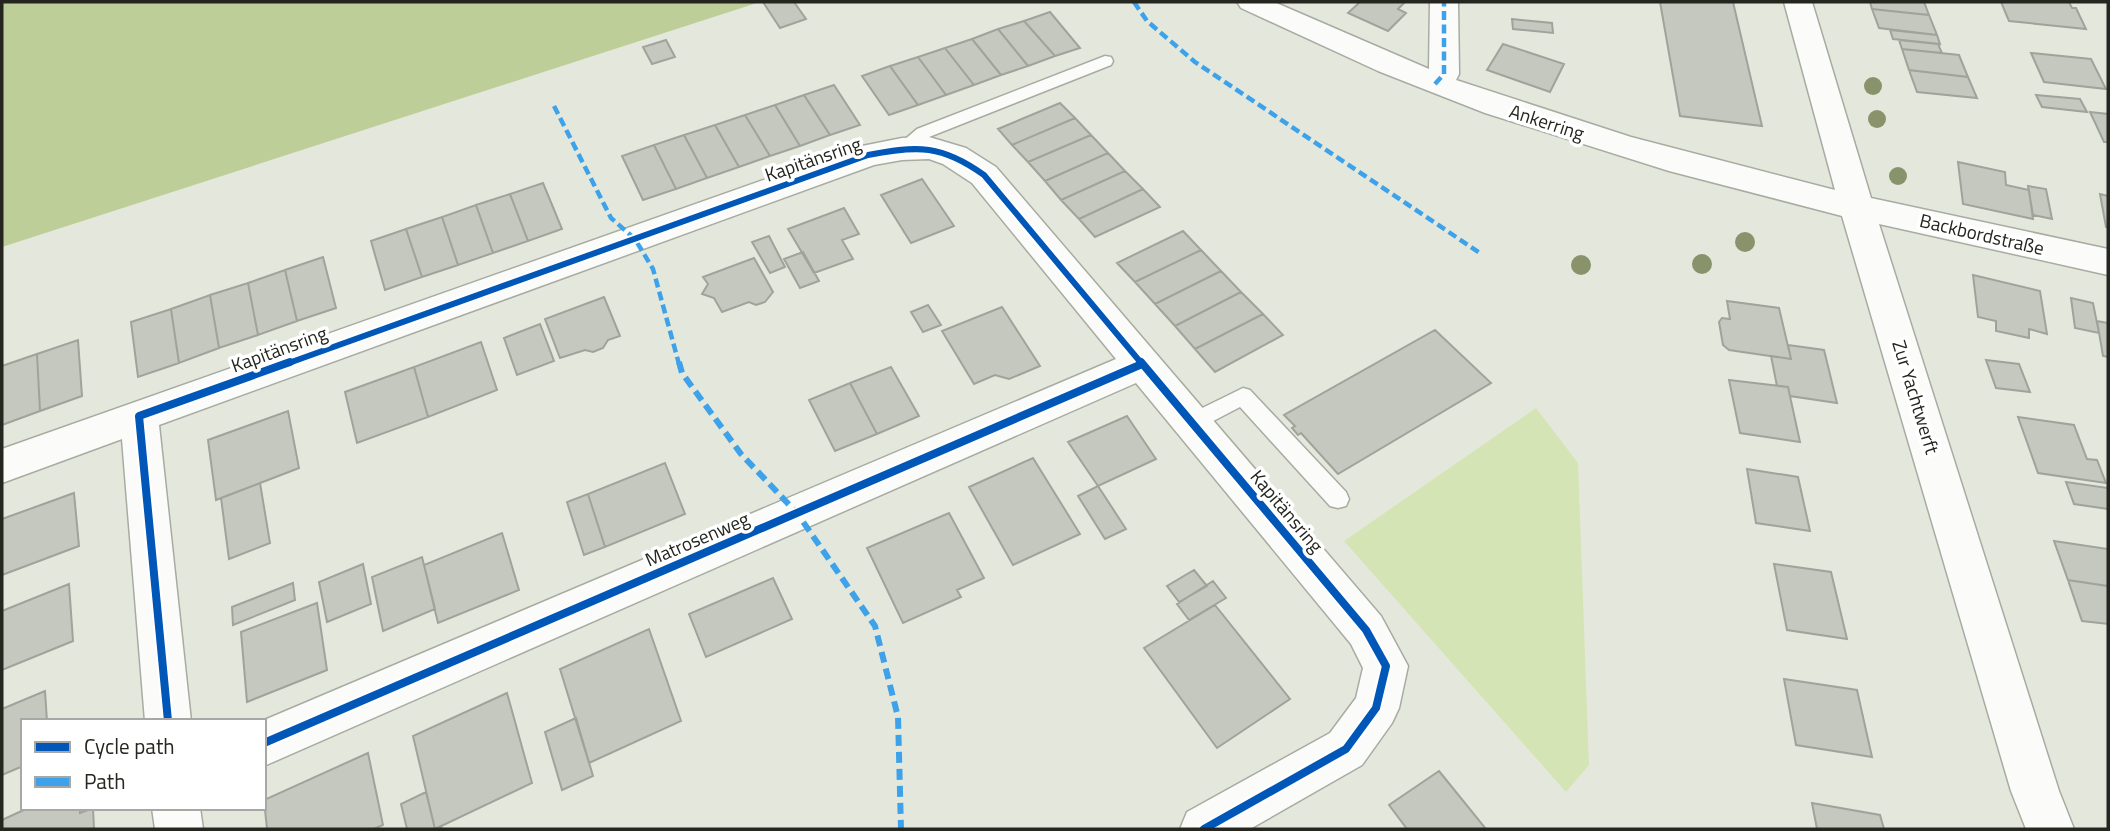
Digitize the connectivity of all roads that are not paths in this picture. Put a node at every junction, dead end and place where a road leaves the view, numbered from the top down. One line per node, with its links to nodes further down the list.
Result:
1 (1251, 2): 5 (street, Ankerring)
2 (1444, 2): 5 (street)
3 (1798, 2): 7 (street, Zur Yachtwerft)
4 (1105, 61): 6 (lane)
5 (1436, 84): 7 (street, Ankerring)
6 (905, 147): 9 (street, Kapitänsring); 10 (street, Kapitänsring)
7 (1856, 206): 8 (street, Backbordstraße); 17 (street, Zur Yachtwerft)
8 (2108, 262)
9 (1142, 364): 11 (street, Kapitänsring); 15 (street, Matrosenweg)
10 (139, 416): 12 (street, Kapitänsring); 14 (street)
11 (1191, 423): 13 (lane); 19 (street, Kapitänsring)
12 (2, 466)
13 (1338, 499)
14 (168, 719)
15 (266, 742)
16 (176, 810): 18 (street)
17 (2038, 816)
18 (179, 829)
19 (1204, 829)

